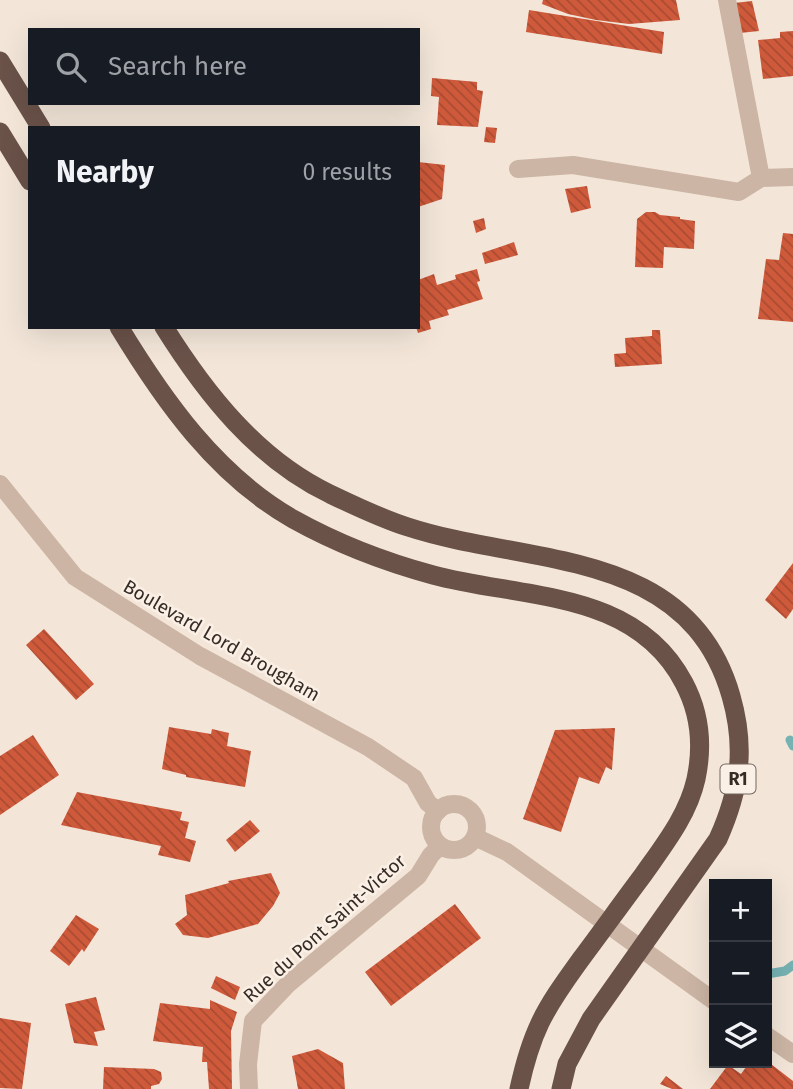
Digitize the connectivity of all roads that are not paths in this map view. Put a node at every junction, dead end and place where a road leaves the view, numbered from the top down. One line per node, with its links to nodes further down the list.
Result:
1 (727, 0): 8 (street)
2 (0, 61): 3 (highway)
3 (40, 126)
4 (0, 132): 7 (highway)
5 (518, 169): 8 (street)
6 (793, 177): 8 (street)
7 (28, 178)
8 (761, 178)
9 (120, 329): 19 (highway, R1)
10 (165, 329): 20 (highway, R1)
11 (0, 484): 12 (street, Boulevard Lord Brougham)
12 (438, 811): 13 (street); 14 (street)
13 (475, 837): 14 (street); 15 (street)
14 (440, 846): 18 (street, Rue du Pont Saint-Victor)
15 (709, 997)
16 (772, 1039): 17 (street)
17 (793, 1054)
18 (249, 1089)
19 (519, 1089)
20 (561, 1089)

